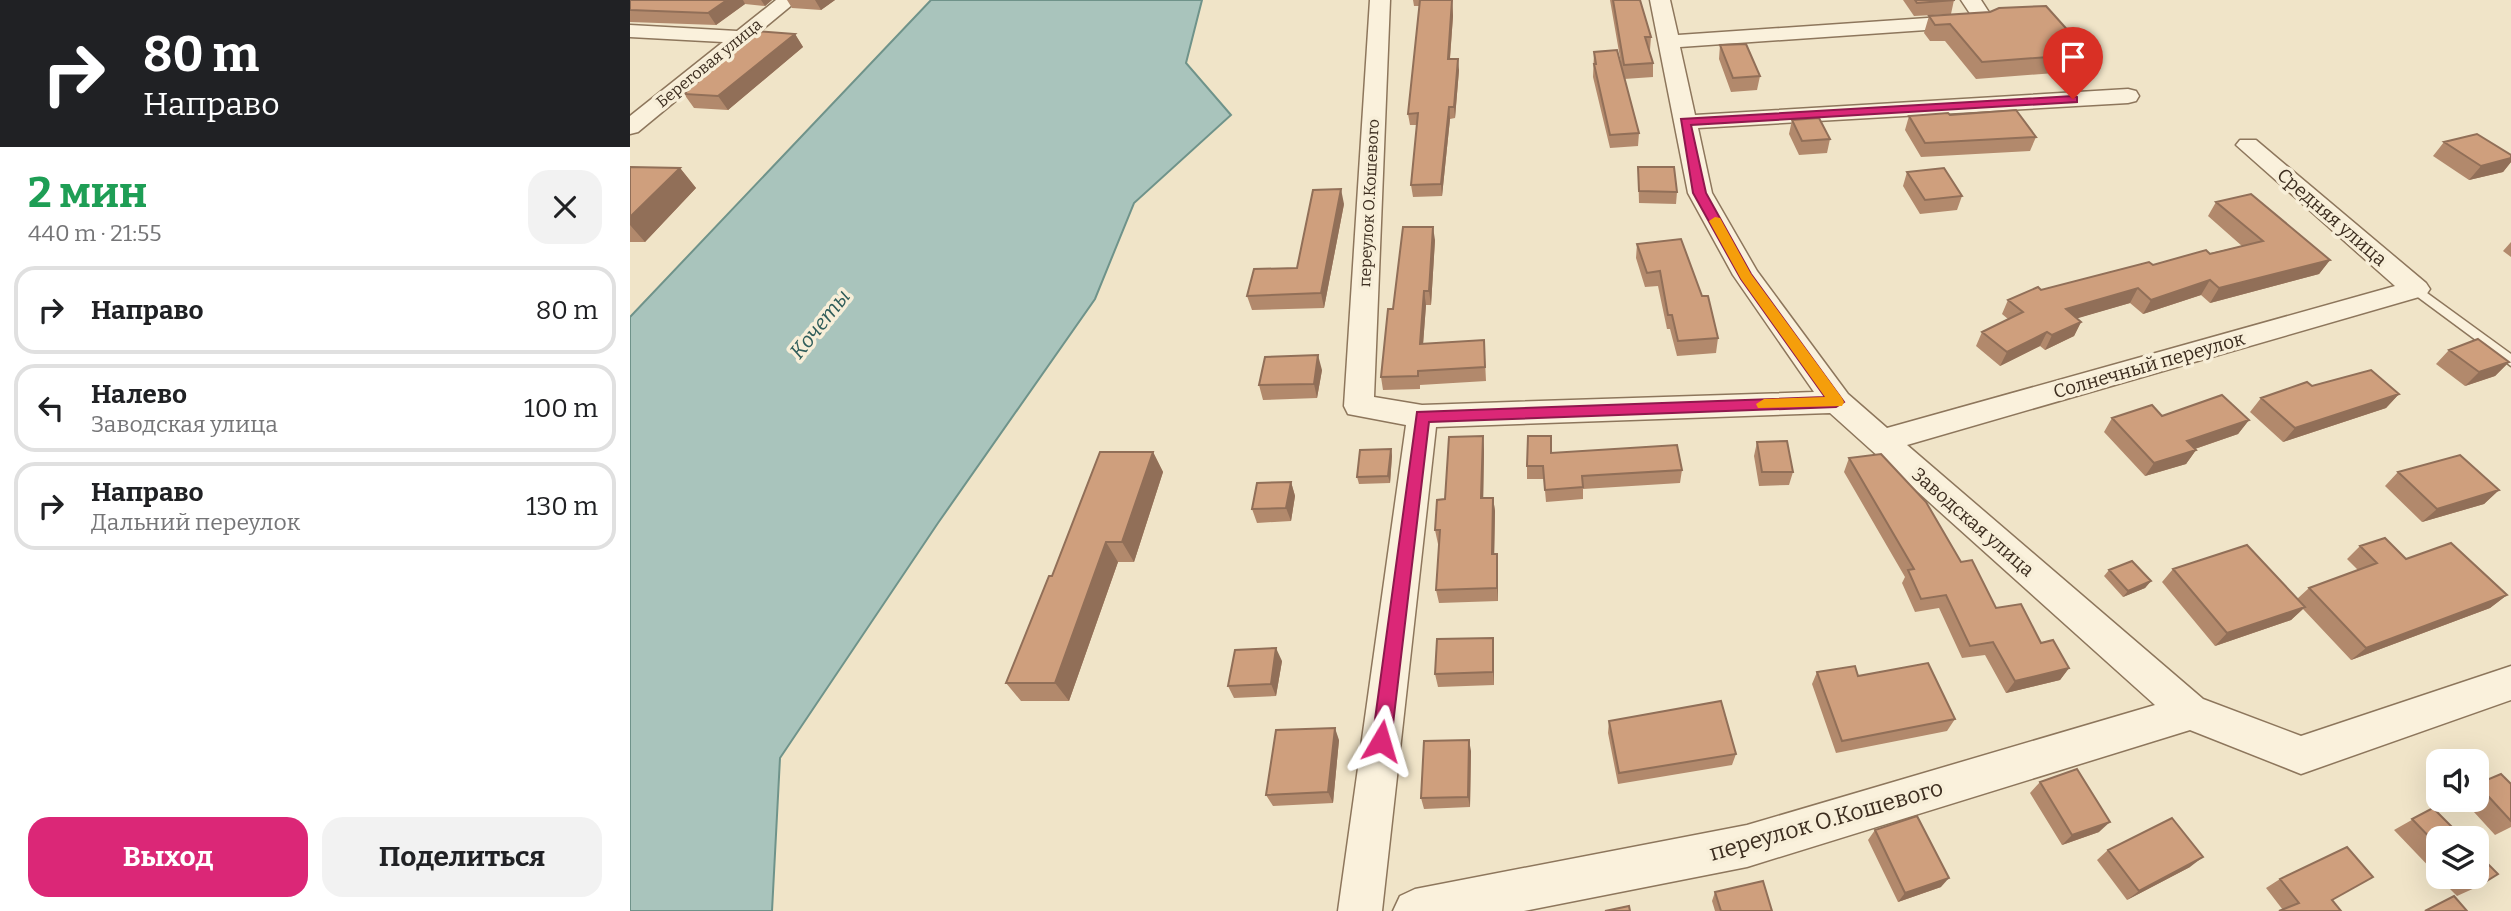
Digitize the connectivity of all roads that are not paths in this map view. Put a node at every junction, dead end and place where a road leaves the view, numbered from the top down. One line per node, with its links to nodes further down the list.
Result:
1 (788, 0): 6 (street, Береговая улица)
2 (1380, 0): 15 (street, переулок О.Кошевого)
3 (1660, 0): 7 (street, Заводская улица)
4 (1971, 0): 7 (street)
5 (630, 31): 6 (street)
6 (740, 37): 10 (street, Береговая улица)
7 (1668, 42): 9 (street, Заводская улица)
8 (2128, 96): 9 (street)
9 (1685, 122): 14 (street, Заводская улица)
10 (630, 127)
11 (2248, 145): 12 (street, Средняя улица)
12 (2416, 289): 13 (lane); 16 (street, Солнечный переулок)
13 (2511, 361)
14 (1836, 402): 15 (street); 16 (street, Заводская улица)
15 (1422, 416): 19 (street)
16 (1881, 441): 18 (street, Заводская улица)
17 (2511, 683): 18 (street, Заводская улица)
18 (2190, 712): 20 (street, переулок О.Кошевого)
19 (1360, 911)
20 (1415, 911)

